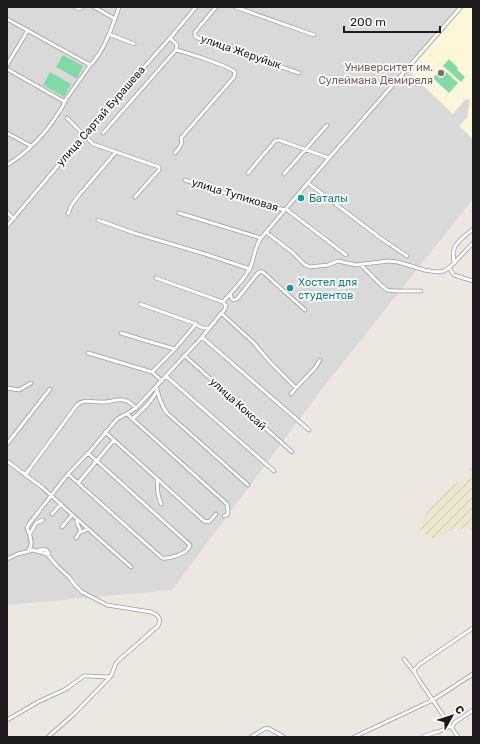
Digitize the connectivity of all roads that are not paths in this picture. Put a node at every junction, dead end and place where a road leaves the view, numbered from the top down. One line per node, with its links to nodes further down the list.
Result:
1 (75, 7): 2 (street)
2 (82, 7)
3 (94, 7): 10 (street)
4 (119, 7): 10 (street)
5 (196, 7): 14 (street, улица Сартай Бурашева)
6 (216, 7): 20 (street, улица Жеруйык)
7 (235, 7): 13 (street)
8 (461, 7): 31 (street)
9 (7, 18): 11 (street)
10 (115, 18): 12 (street)
11 (28, 30): 17 (street); 18 (street)
12 (109, 34): 15 (street); 18 (street)
13 (314, 35)
14 (170, 38): 16 (street); 26 (street, улица Сартай Бурашева)
15 (134, 44)
16 (176, 50): 25 (street); 30 (street)
17 (7, 65)
18 (90, 65): 21 (street)
19 (7, 69): 21 (street)
20 (298, 73)
21 (65, 102): 27 (street)
22 (67, 118): 26 (street)
23 (327, 125): 28 (street)
24 (7, 133): 27 (street)
25 (103, 133)
26 (83, 136): 29 (street); 42 (street, улица Сартай Бурашева)
27 (31, 146): 32 (street)
28 (305, 149): 31 (street); 33 (street); 34 (street)
29 (116, 152): 37 (street); 41 (street)
30 (175, 153)
31 (329, 158): 36 (street)
32 (7, 165)
33 (248, 173)
34 (284, 174)
35 (185, 180): 38 (street, улица Тупиковая)
36 (308, 183): 38 (street); 50 (street)
37 (135, 197)
38 (285, 209): 46 (street); 49 (street)
39 (7, 212): 42 (street)
40 (179, 213): 47 (street)
41 (68, 214)
42 (14, 218): 44 (street, улица Сартай Бурашева)
43 (98, 220): 54 (street)
44 (7, 226)
45 (473, 229): 51 (street)
46 (266, 232): 47 (street); 52 (street)
47 (261, 238): 54 (street)
48 (473, 243): 51 (street)
49 (346, 255)
50 (407, 256)
51 (454, 263): 53 (street)
52 (360, 264): 53 (street); 57 (street)
53 (449, 268): 56 (street)
54 (250, 269): 58 (street)
55 (156, 278): 59 (street)
56 (473, 281)
57 (422, 291)
58 (230, 294): 59 (street); 61 (street)
59 (223, 302): 62 (street)
60 (140, 304): 63 (street)
61 (305, 310)
62 (221, 313): 64 (street); 77 (street)
63 (196, 324): 64 (street); 67 (street)
64 (208, 328): 66 (street)
65 (122, 333): 67 (street)
66 (202, 336): 69 (street); 83 (street)
67 (175, 349): 71 (street)
68 (88, 353): 71 (street)
69 (184, 356): 72 (street); 87 (street, улица Коксай)
70 (320, 360): 77 (street)
71 (152, 372): 73 (street)
72 (166, 376): 73 (street); 91 (street)
73 (162, 381): 75 (street)
74 (31, 383): 76 (street)
75 (157, 387): 80 (street); 82 (street); 96 (street)
76 (7, 388)
77 (296, 388): 79 (street)
78 (50, 389): 86 (street)
79 (291, 394)
80 (136, 408): 81 (street); 93 (street)
81 (127, 414): 82 (street); 84 (street)
82 (132, 419): 105 (street)
83 (309, 430)
84 (105, 432): 85 (street); 88 (street)
85 (114, 440): 90 (street); 94 (street)
86 (7, 444)
87 (292, 452)
88 (88, 453): 90 (street); 92 (street)
89 (7, 461): 93 (street)
90 (96, 461): 95 (street); 95 (street)
91 (274, 471)
92 (68, 474): 95 (street); 99 (street)
93 (25, 475): 99 (street)
94 (157, 479): 97 (street); 98 (street)
95 (78, 483)
96 (248, 484)
97 (165, 485): 98 (street); 103 (street)
98 (158, 492): 101 (street)
99 (51, 495): 100 (street); 111 (street)
100 (61, 504): 102 (street); 104 (street)
101 (162, 504)
102 (52, 514)
103 (216, 514)
104 (72, 515): 106 (street); 108 (street)
105 (224, 516)
106 (77, 519): 109 (street); 110 (street)
107 (43, 520): 111 (street)
108 (62, 527)
109 (88, 530): 110 (street); 115 (street)
110 (80, 532): 112 (street)
111 (30, 534): 113 (street)
112 (76, 538)
113 (28, 551): 114 (street); 120 (street)
114 (7, 559)
115 (131, 567)
116 (473, 628): 118 (street)
117 (404, 659): 118 (street)
118 (415, 673): 121 (street)
119 (473, 674): 121 (street)
120 (111, 676): 123 (street); 125 (street)
121 (433, 700): 124 (street); 128 (street)
122 (473, 710): 124 (street)
123 (7, 720)
124 (452, 727): 129 (street); 130 (street)
125 (48, 737)
126 (251, 737): 127 (street)
127 (284, 737)
128 (354, 737)
129 (422, 737)
130 (458, 737)

